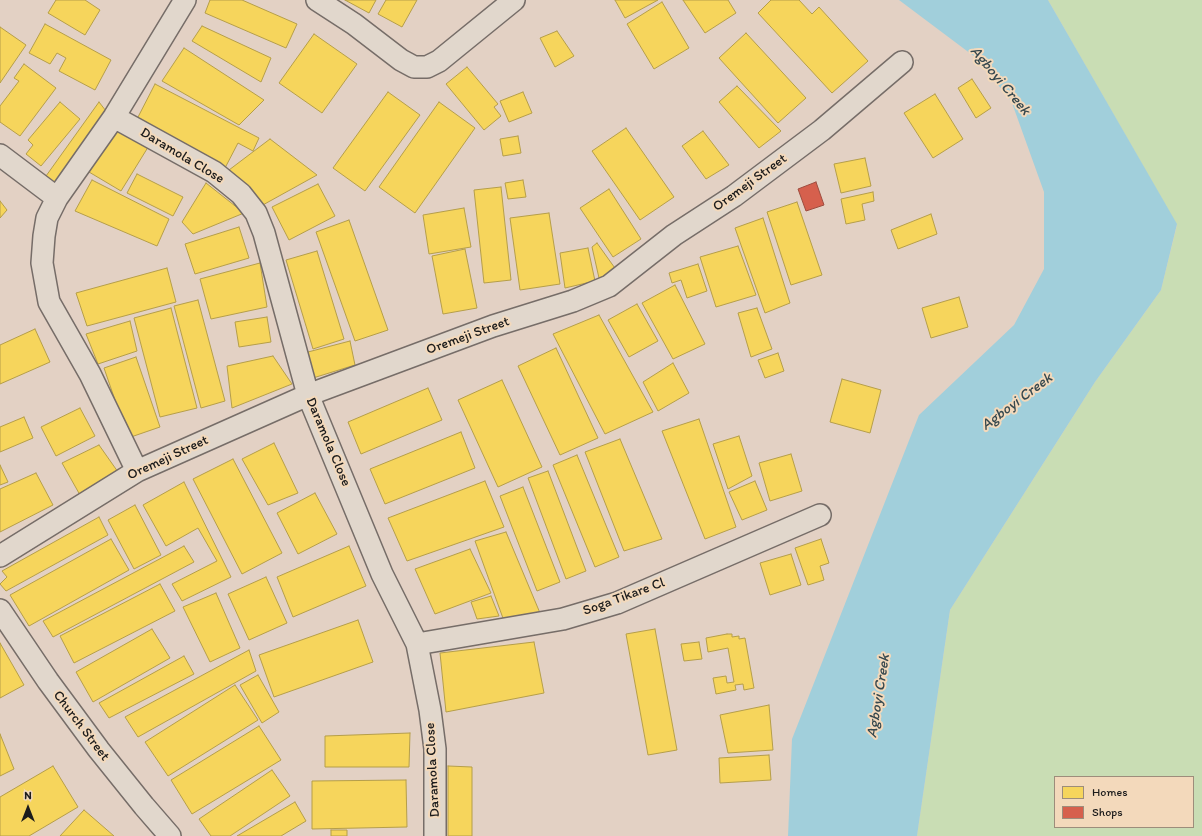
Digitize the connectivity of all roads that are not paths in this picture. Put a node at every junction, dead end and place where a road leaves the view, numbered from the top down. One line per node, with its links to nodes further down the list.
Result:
1 (185, 0): 5 (street)
2 (317, 0): 3 (street)
3 (514, 0)
4 (902, 62): 8 (street, Oremeji Street)
5 (114, 117): 7 (street); 8 (street, Daramola Close)
6 (0, 155): 7 (street)
7 (57, 198): 9 (street)
8 (308, 395): 9 (street, Oremeji Street); 13 (street, Daramola Close)
9 (137, 471): 11 (street, Oremeji Street)
10 (820, 515): 13 (street, Soga Tikare Cl)
11 (0, 556)
12 (0, 610): 14 (street, Church Street)
13 (417, 644): 15 (street, Daramola Close)
14 (170, 836)
15 (435, 836)

